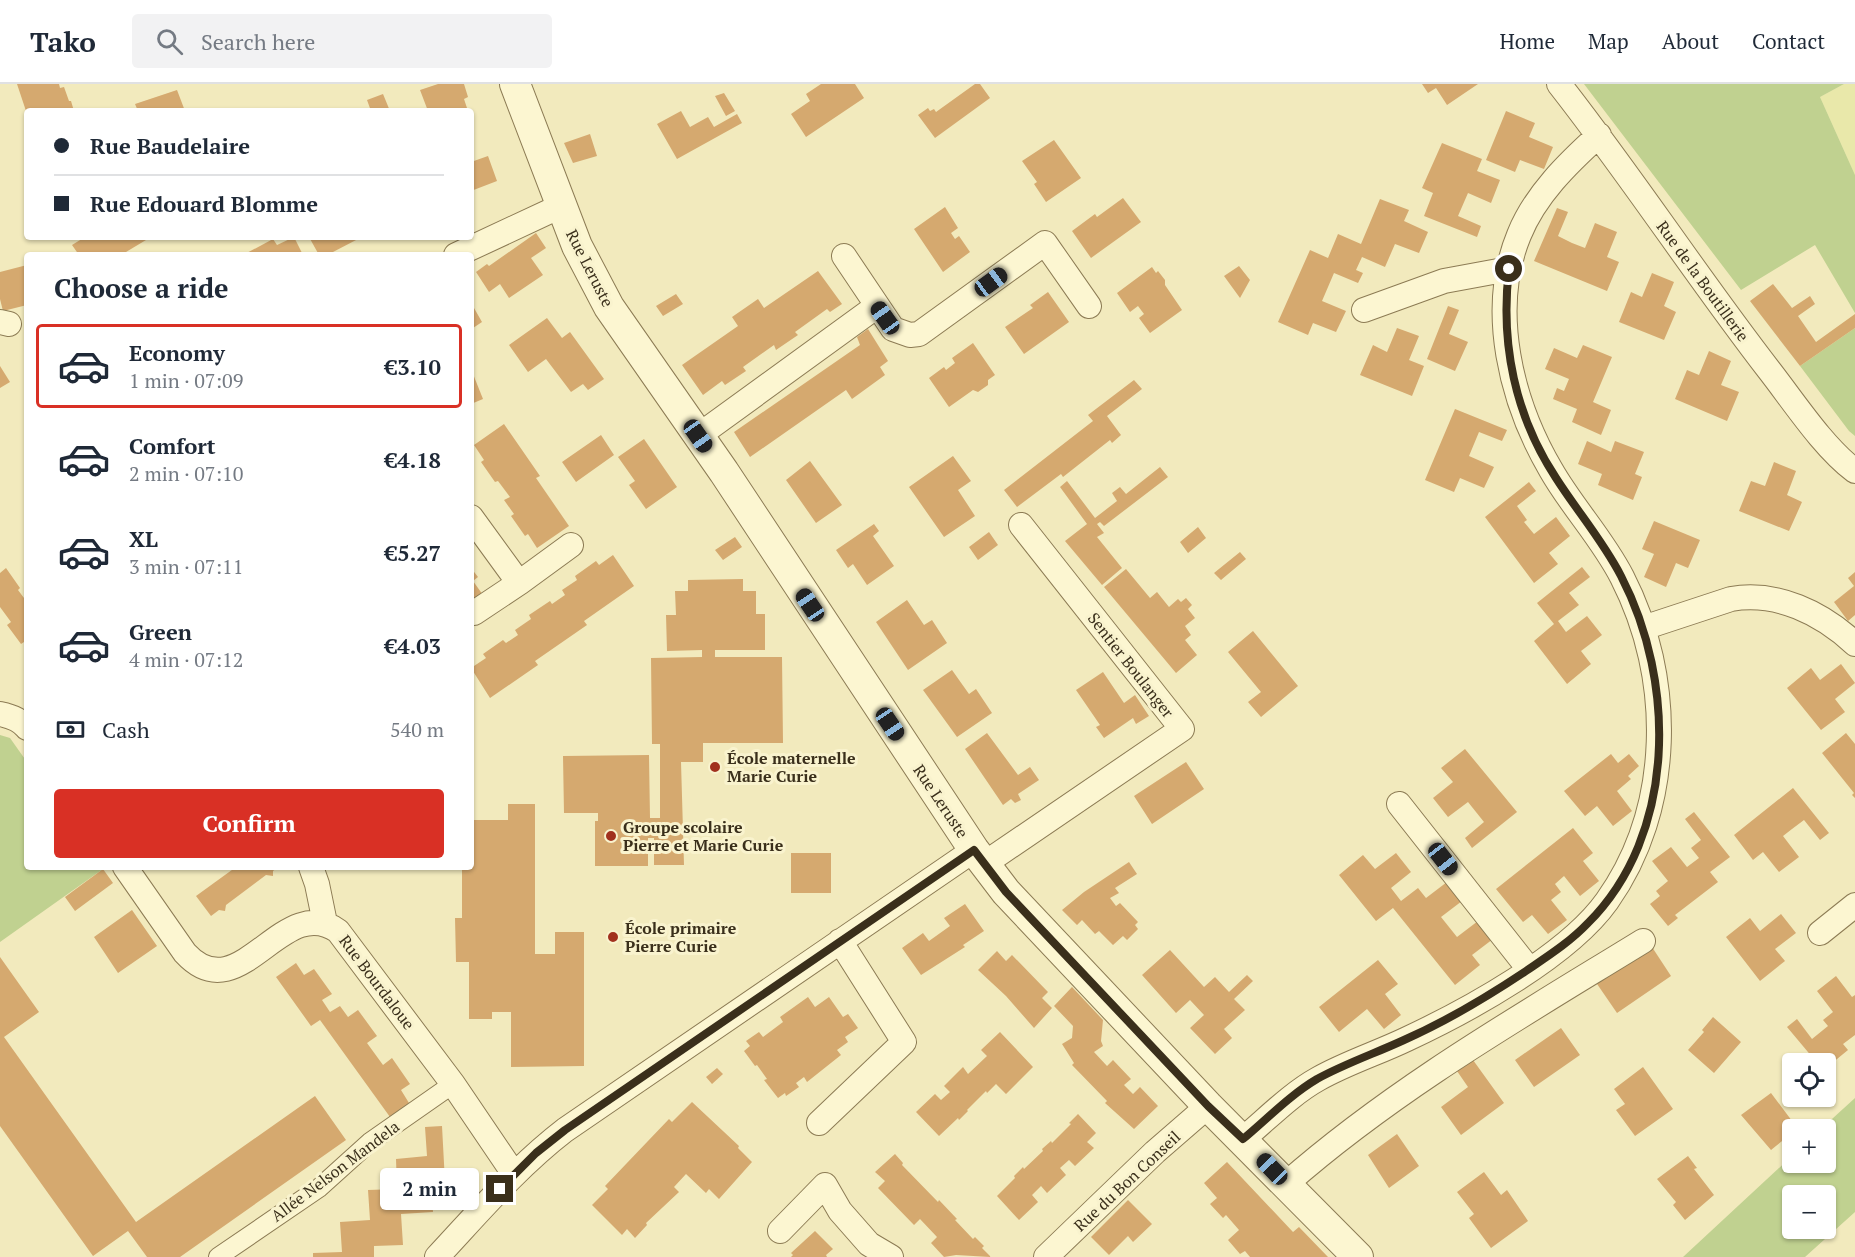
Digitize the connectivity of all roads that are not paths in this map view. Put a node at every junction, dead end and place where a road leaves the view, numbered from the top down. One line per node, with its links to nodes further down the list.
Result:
1 (515, 84): 4 (street, Rue Leruste)
2 (1558, 84): 3 (street, Rue de la Boutillerie)
3 (1599, 135): 7 (street); 12 (street, Rue de la Boutillerie)
4 (561, 207): 5 (street); 11 (street, Rue Leruste)
5 (463, 252)
6 (844, 256): 8 (street)
7 (1509, 269): 10 (street); 18 (street)
8 (877, 306): 9 (street); 11 (street)
9 (1089, 306)
10 (1364, 310)
11 (698, 436): 23 (street, Rue Leruste)
12 (1855, 471)
13 (474, 521): 16 (street)
14 (1021, 525): 23 (street, Sentier Boulanger)
15 (571, 545): 16 (street)
16 (519, 583): 17 (street)
17 (474, 614)
18 (1642, 628): 19 (street); 31 (street)
19 (1855, 644)
20 (0, 714): 21 (street)
21 (24, 723)
22 (1399, 804): 31 (street)
23 (979, 857): 29 (street); 33 (street, Rue Leruste)
24 (127, 870): 27 (street, Rue Bourdaloue)
25 (312, 870): 27 (street)
26 (1855, 905): 28 (street)
27 (325, 923): 32 (street, Rue Bourdaloue)
28 (1820, 933)
29 (840, 940): 34 (street); 36 (street)
30 (1643, 941): 37 (street)
31 (1529, 969): 35 (street)
32 (453, 1084): 36 (street, Rue Bourdaloue); 39 (street, Allée Nelson Mandela)
33 (1208, 1106): 35 (street, Rue Leruste); 42 (street, Rue du Bon Conseil)
34 (819, 1123)
35 (1243, 1139): 37 (street, Rue Leruste)
36 (514, 1174): 40 (street)
37 (1286, 1184): 43 (street, Rue Leruste)
38 (780, 1231): 41 (street)
39 (218, 1257)
40 (437, 1257)
41 (891, 1257)
42 (1046, 1257)
43 (1358, 1257)

